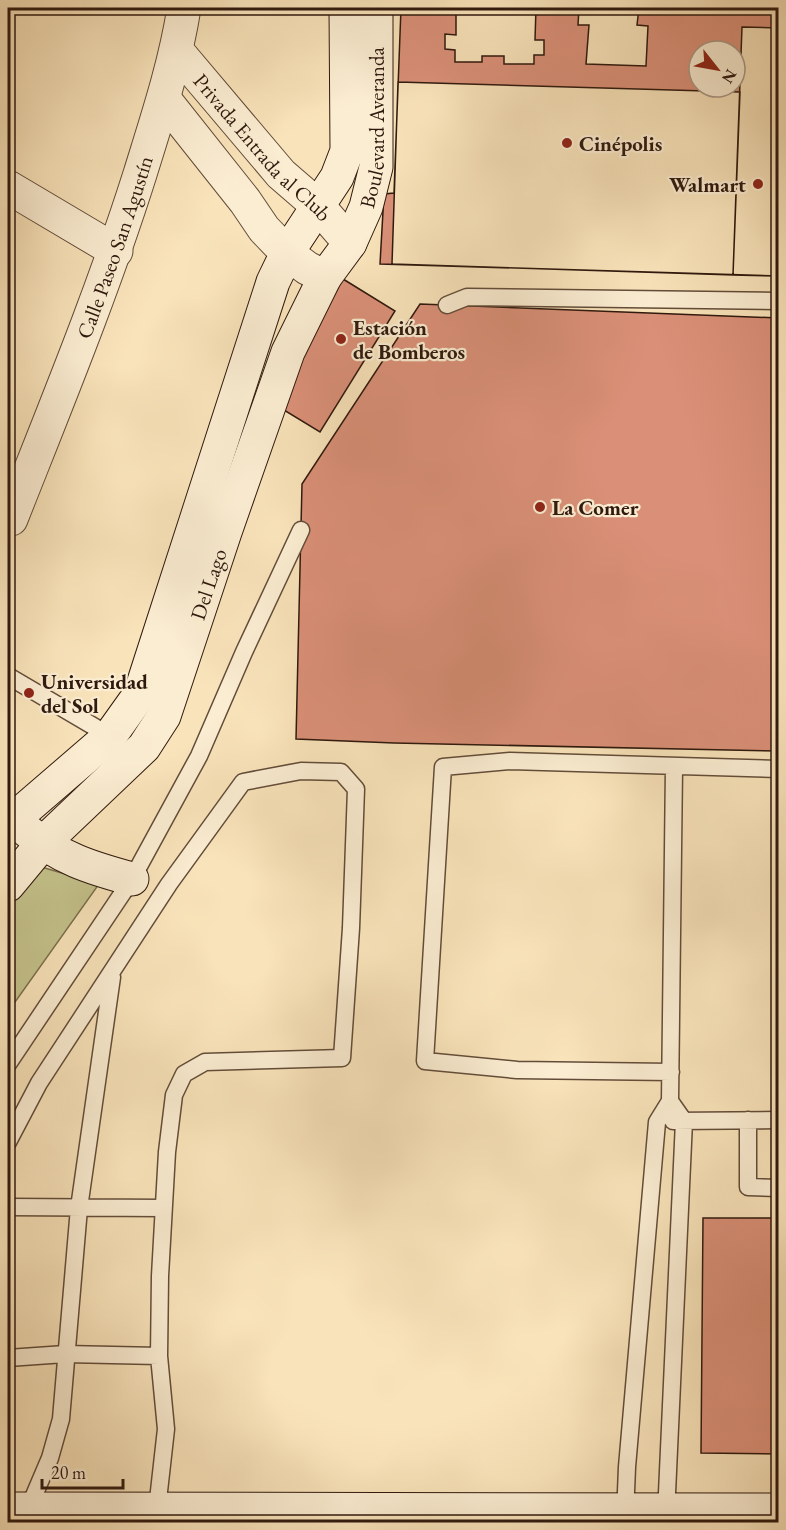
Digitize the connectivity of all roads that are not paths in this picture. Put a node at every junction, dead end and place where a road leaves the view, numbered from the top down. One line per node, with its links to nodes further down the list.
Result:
1 (184, 8): 4 (street, Calle Paseo San Agustín)
2 (346, 8): 7 (street, Boulevard Averanda)
3 (376, 8): 8 (street, Boulevard Averanda)
4 (177, 51): 5 (street, Calle Paseo San Agustín); 7 (street, Privada Entrada al Club)
5 (164, 99): 9 (street, Calle Paseo San Agustín); 10 (street, Privada Entrada al Club)
6 (8, 187): 9 (street)
7 (318, 206): 8 (street, Privada Entrada al Club); 10 (street, Del Lago)
8 (350, 243): 11 (street, Del Lago)
9 (116, 251): 16 (street, Calle Paseo San Agustín)
10 (287, 252): 11 (street, Privada Entrada al Club); 14 (street, Del Lago)
11 (325, 278): 15 (street, Del Lago)
12 (778, 301): 13 (lane)
13 (447, 305)
14 (254, 338): 15 (street); 20 (street, Del Lago)
15 (288, 352): 24 (street, Del Lago)
16 (17, 476): 17 (street, Calle Paseo San Agustín)
17 (11, 519)
18 (301, 530): 25 (lane)
19 (8, 676): 20 (lane)
20 (110, 736): 23 (street, Del Lago)
21 (674, 767): 22 (lane); 29 (lane); 29 (lane)
22 (778, 769)
23 (10, 822): 24 (street)
24 (42, 844): 25 (street); 26 (street, Del Lago)
25 (132, 879): 28 (lane)
26 (8, 884)
27 (113, 971): 35 (lane); 38 (lane); 39 (lane)
28 (8, 1064)
29 (671, 1072): 30 (lane)
30 (670, 1101): 33 (lane); 34 (lane)
31 (748, 1120): 32 (lane); 33 (lane); 36 (lane)
32 (778, 1120)
33 (684, 1121): 34 (lane); 47 (lane)
34 (657, 1122): 46 (lane)
35 (8, 1142)
36 (778, 1188)
37 (8, 1207): 38 (lane)
38 (78, 1208): 39 (lane); 40 (lane)
39 (163, 1208): 41 (lane)
40 (65, 1354): 41 (lane); 42 (lane); 45 (lane)
41 (159, 1356): 43 (lane)
42 (8, 1358)
43 (146, 1509): 45 (street); 46 (street); 48 (street)
44 (778, 1510): 47 (street)
45 (18, 1514)
46 (625, 1516): 47 (street)
47 (666, 1516)
48 (100, 1522)

